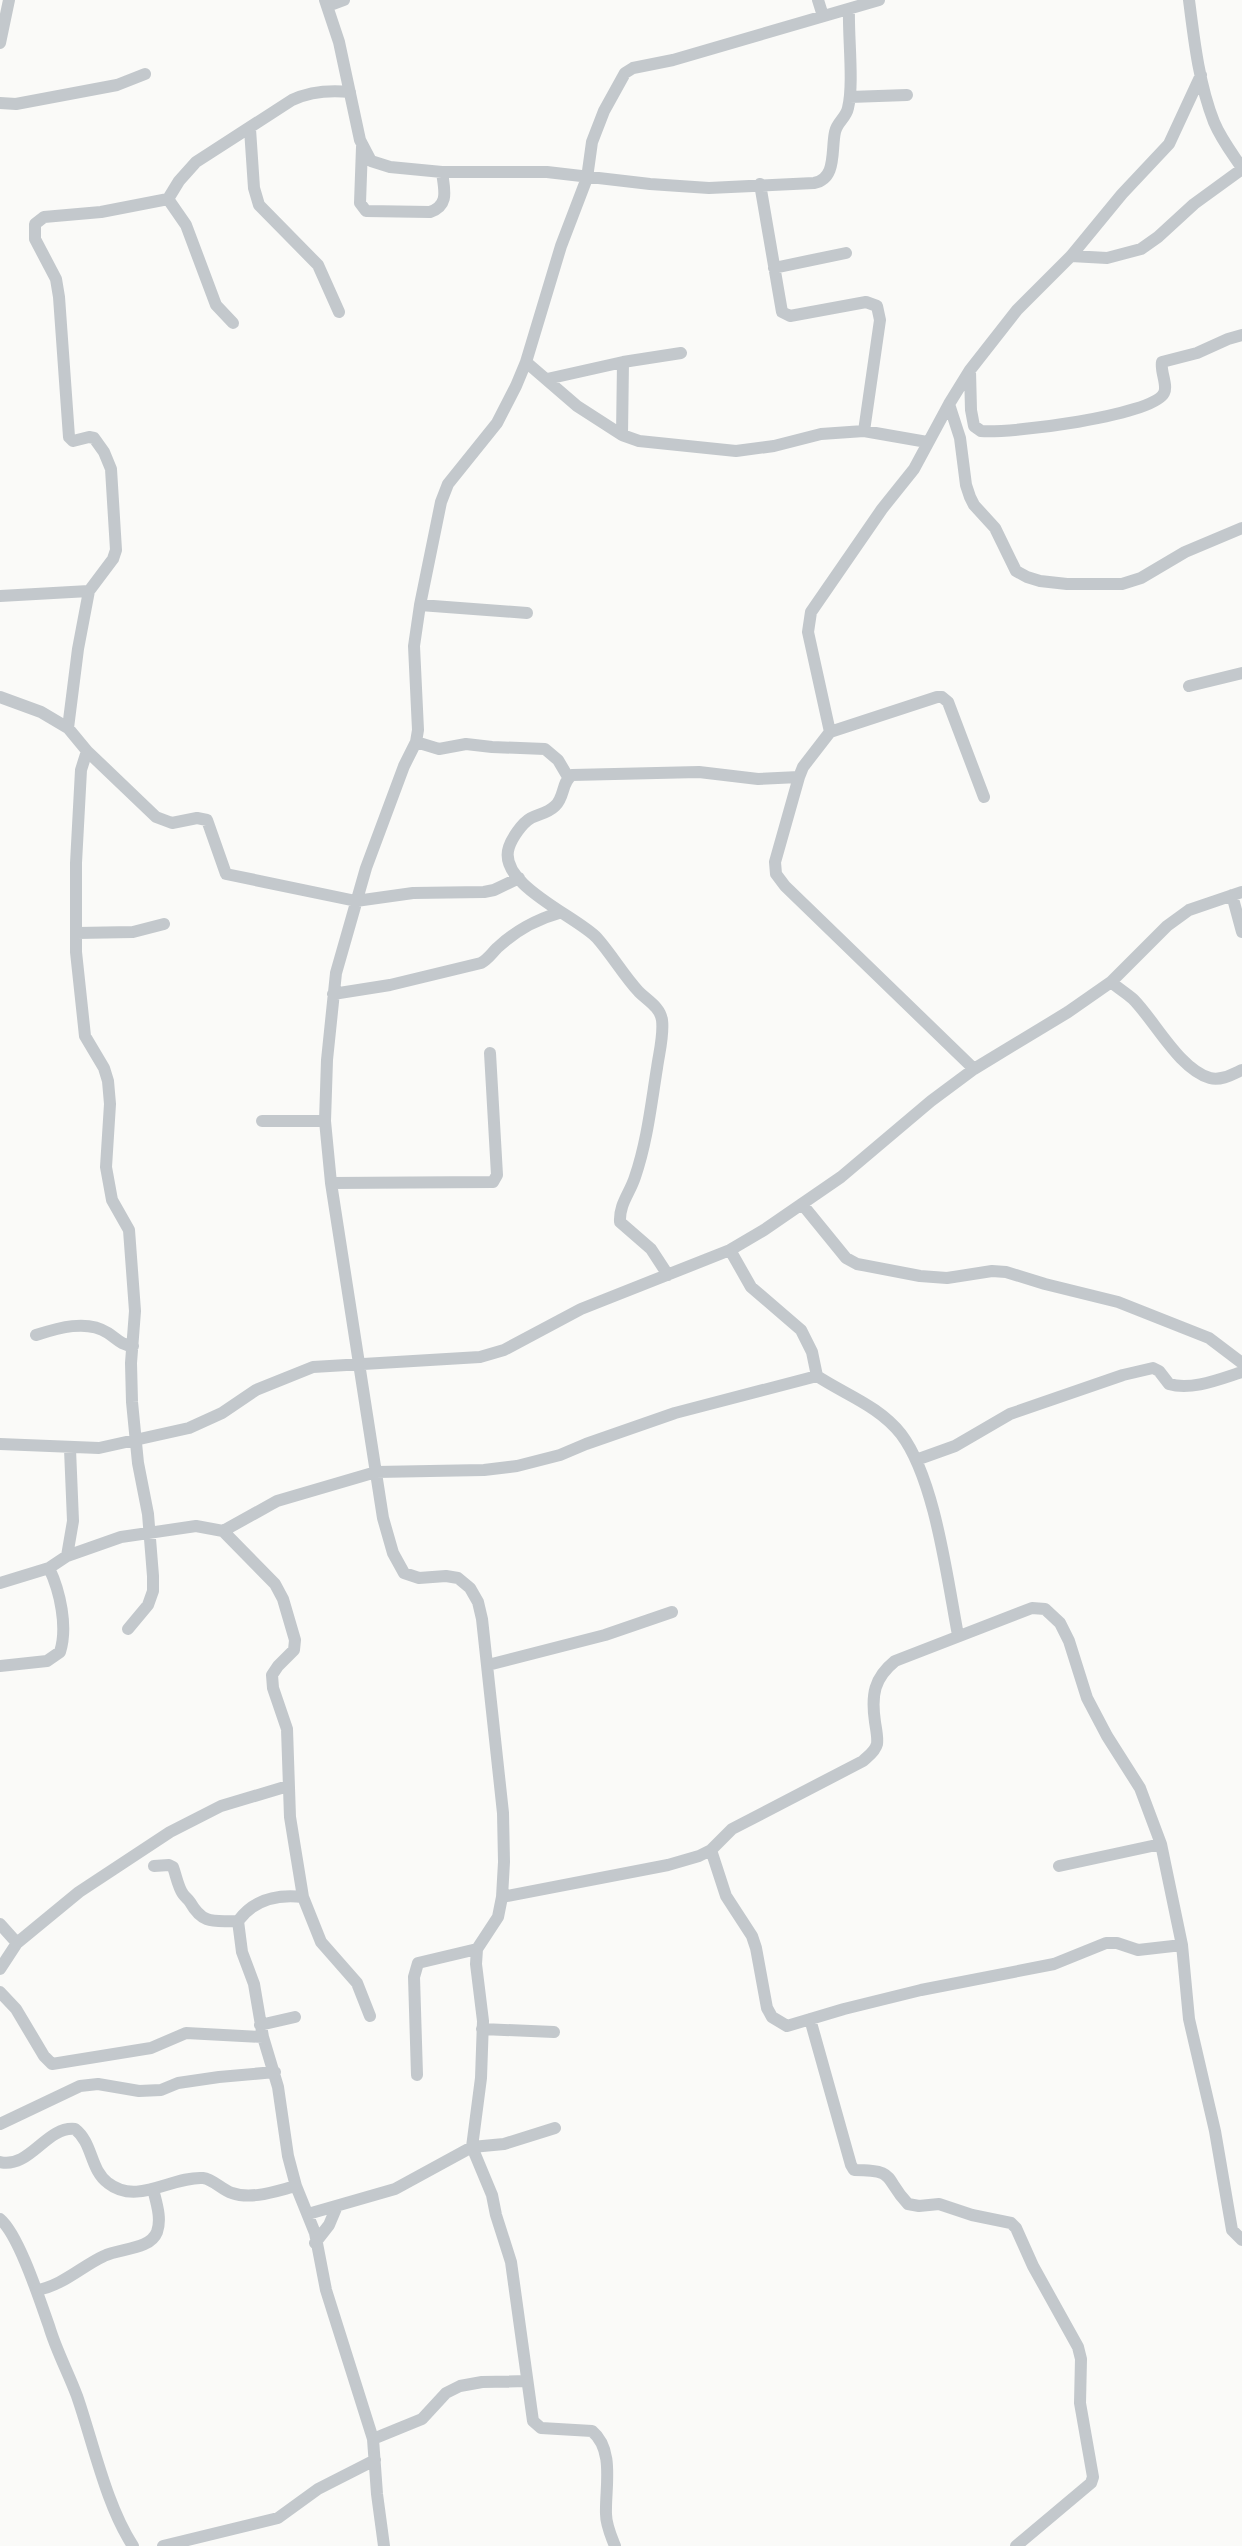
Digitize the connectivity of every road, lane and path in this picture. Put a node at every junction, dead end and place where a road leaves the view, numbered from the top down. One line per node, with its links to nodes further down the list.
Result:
1 (9, 0): 9 (street)
2 (344, 0): 6 (street)
3 (818, 0): 8 (street)
4 (879, 0): 7 (street)
5 (1189, 0): 11 (street)
6 (326, 3): 12 (street)
7 (849, 9): 8 (street); 14 (street)
8 (823, 16): 20 (street)
9 (0, 43)
10 (145, 74): 15 (street)
11 (1202, 75): 18 (street); 24 (street)
12 (350, 92): 16 (street); 17 (street)
13 (907, 95): 14 (street)
14 (850, 97): 21 (street)
15 (0, 103)
16 (250, 129): 22 (street); 26 (street)
17 (362, 147): 19 (street); 19 (street)
18 (1242, 168): 24 (street)
19 (442, 172): 20 (street)
20 (587, 178): 21 (street); 30 (street)
21 (760, 184): 25 (street)
22 (168, 199): 27 (street); 39 (street)
23 (846, 253): 25 (street)
24 (1071, 256): 32 (street)
25 (774, 268): 35 (street)
26 (339, 312)
27 (233, 323)
28 (1242, 335): 32 (street)
29 (681, 353): 31 (street)
30 (526, 362): 33 (street); 41 (street)
31 (623, 362): 33 (street); 36 (street)
32 (970, 370): 34 (street)
33 (547, 379): 36 (street)
34 (949, 404): 37 (street); 38 (street)
35 (864, 431): 36 (street); 37 (street)
36 (622, 435)
37 (927, 442): 47 (street)
38 (1242, 528)
39 (89, 591): 40 (street); 46 (street)
40 (0, 596)
41 (419, 605): 42 (street); 48 (street)
42 (527, 613)
43 (1242, 673): 44 (street)
44 (1189, 687)
45 (0, 696): 46 (street)
46 (68, 728): 49 (street)
47 (830, 732): 51 (street); 52 (street)
48 (416, 742): 50 (street); 55 (street)
49 (87, 751): 55 (street); 59 (street)
50 (568, 777): 51 (street); 53 (street)
51 (799, 777): 63 (street)
52 (984, 797)
53 (519, 878): 55 (street); 56 (street)
54 (1237, 894): 58 (street); 60 (street)
55 (356, 901): 61 (street)
56 (559, 913): 61 (street); 70 (street)
57 (164, 924): 59 (street)
58 (1242, 932)
59 (77, 933): 72 (street)
60 (1111, 982): 63 (street); 64 (street)
61 (333, 994): 66 (street)
62 (490, 1053): 67 (street)
63 (974, 1069): 68 (street)
64 (1242, 1070)
65 (262, 1121): 66 (street)
66 (325, 1121): 67 (street)
67 (331, 1183): 74 (street)
68 (802, 1204): 69 (street); 73 (street)
69 (730, 1250): 70 (street); 76 (street)
70 (668, 1275): 74 (street)
71 (36, 1335): 72 (street)
72 (133, 1346): 77 (street)
73 (1242, 1363)
74 (360, 1364): 77 (street); 81 (street)
75 (1242, 1372): 80 (street)
76 (817, 1376): 80 (street); 81 (street)
77 (136, 1440): 79 (street); 83 (street)
78 (0, 1444): 79 (street)
79 (70, 1449): 84 (street)
80 (916, 1460): 89 (street)
81 (376, 1472): 82 (street); 90 (street)
82 (223, 1531): 83 (street); 92 (street)
83 (149, 1532): 84 (street); 88 (street)
84 (67, 1556): 85 (street)
85 (49, 1568): 86 (street); 91 (street)
86 (0, 1583)
87 (672, 1612): 90 (street)
88 (128, 1629)
89 (958, 1635): 93 (street); 94 (street)
90 (488, 1665): 98 (street)
91 (0, 1666)
92 (288, 1786): 97 (street); 101 (street)
93 (1161, 1844): 96 (street); 102 (street)
94 (711, 1850): 98 (street); 108 (street)
95 (154, 1866): 99 (street)
96 (1059, 1866)
97 (303, 1897): 99 (street); 106 (street)
98 (502, 1897): 103 (street)
99 (238, 1921): 110 (street)
100 (0, 1924): 101 (street)
101 (17, 1943): 104 (street)
102 (1182, 1945): 108 (street); 123 (street)
103 (477, 1949): 109 (street); 113 (street)
104 (0, 1969)
105 (0, 1992): 110 (street)
106 (370, 2016)
107 (295, 2017): 110 (street)
108 (810, 2019): 133 (street)
109 (482, 2029): 111 (street); 116 (street)
110 (262, 2031): 112 (street)
111 (554, 2032)
112 (275, 2072): 114 (street); 118 (street)
113 (417, 2075)
114 (0, 2124)
115 (555, 2128): 116 (street)
116 (472, 2147): 120 (street); 126 (street)
117 (0, 2162): 119 (street)
118 (296, 2186): 119 (street); 121 (street)
119 (153, 2189): 125 (street)
120 (337, 2206): 121 (street); 124 (street)
121 (308, 2214): 124 (street)
122 (0, 2219): 125 (street)
123 (1242, 2240)
124 (315, 2243): 127 (street)
125 (37, 2290): 129 (street)
126 (527, 2381): 127 (street); 132 (street)
127 (373, 2439): 128 (street)
128 (375, 2460): 130 (street); 131 (street)
129 (133, 2546)
130 (163, 2546)
131 (384, 2546)
132 (615, 2546)
133 (1016, 2546)

